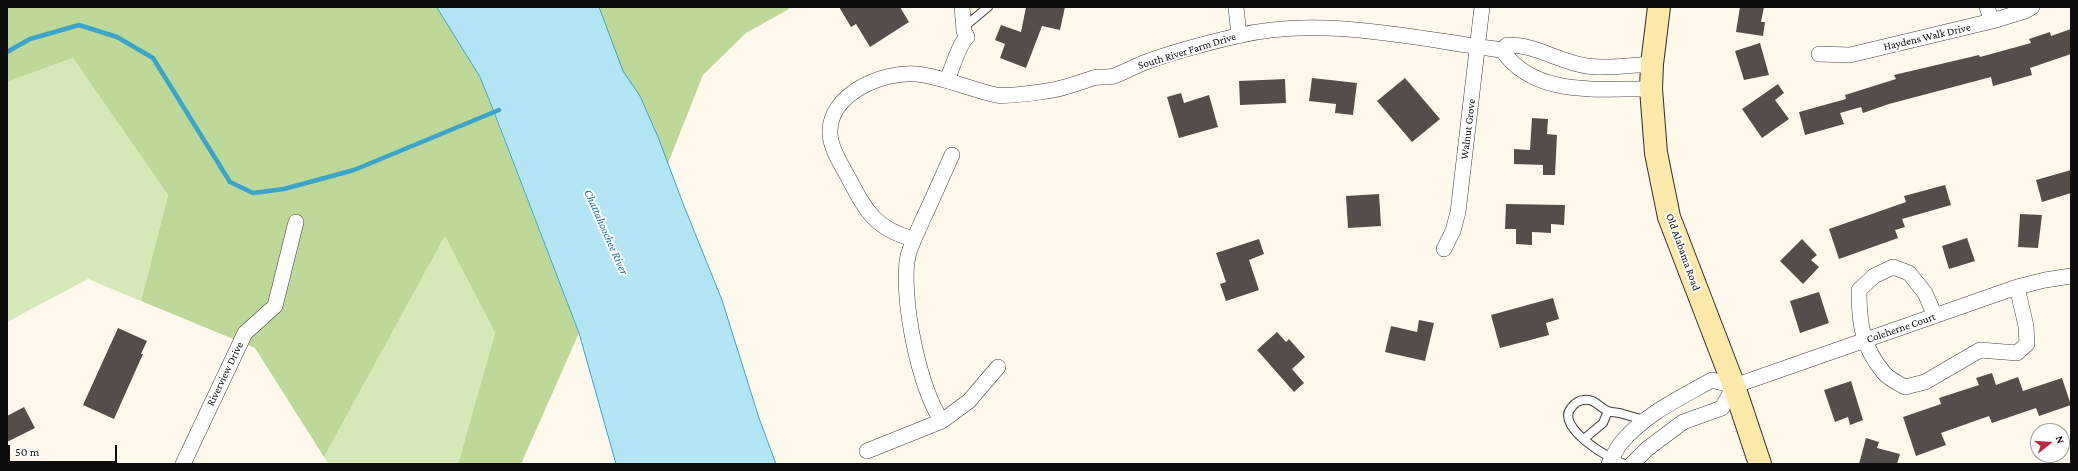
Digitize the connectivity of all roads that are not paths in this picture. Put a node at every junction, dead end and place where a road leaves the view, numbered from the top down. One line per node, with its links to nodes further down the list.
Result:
1 (962, 7): 9 (street)
2 (988, 7): 9 (lane)
3 (1236, 7): 10 (street)
4 (1482, 7): 11 (street, Walnut Grove)
5 (1659, 7): 14 (main road, Old Alabama Road)
6 (1987, 7): 8 (street)
7 (2032, 7): 8 (street, Haydens Walk Drive)
8 (1992, 21): 13 (street, Haydens Walk Drive)
9 (964, 27): 15 (street)
10 (1239, 36): 11 (street, South River Farm Drive); 15 (street, South River Farm Drive)
11 (1478, 46): 12 (street, South River Farm Drive); 20 (street, Walnut Grove)
12 (1502, 50): 14 (street, South River Farm Drive); 16 (street)
13 (1819, 54)
14 (1652, 64): 16 (main road, Old Alabama Road)
15 (947, 80): 19 (street, South River Farm Drive)
16 (1650, 89): 26 (main road, Old Alabama Road)
17 (952, 155): 19 (street)
18 (296, 222): 35 (street, Riverview Drive)
19 (914, 239): 30 (street)
20 (1444, 249)
21 (2071, 276): 22 (street, Coleherne Court)
22 (2017, 287): 23 (street, Coleherne Court); 24 (street)
23 (1935, 316): 24 (street, Coleherne Court); 24 (street)
24 (1864, 341): 26 (street, Coleherne Court)
25 (998, 367): 30 (street)
26 (1734, 386): 27 (street); 31 (street); 37 (main road, Old Alabama Road)
27 (1671, 403): 29 (street); 31 (street)
28 (1608, 411): 29 (lane); 32 (lane); 32 (lane)
29 (1644, 420): 34 (street)
30 (942, 421): 33 (street)
31 (1683, 422): 36 (street)
32 (1584, 439): 34 (lane)
33 (867, 452)
34 (1615, 462)
35 (183, 464)
36 (1632, 464)
37 (1760, 464)

